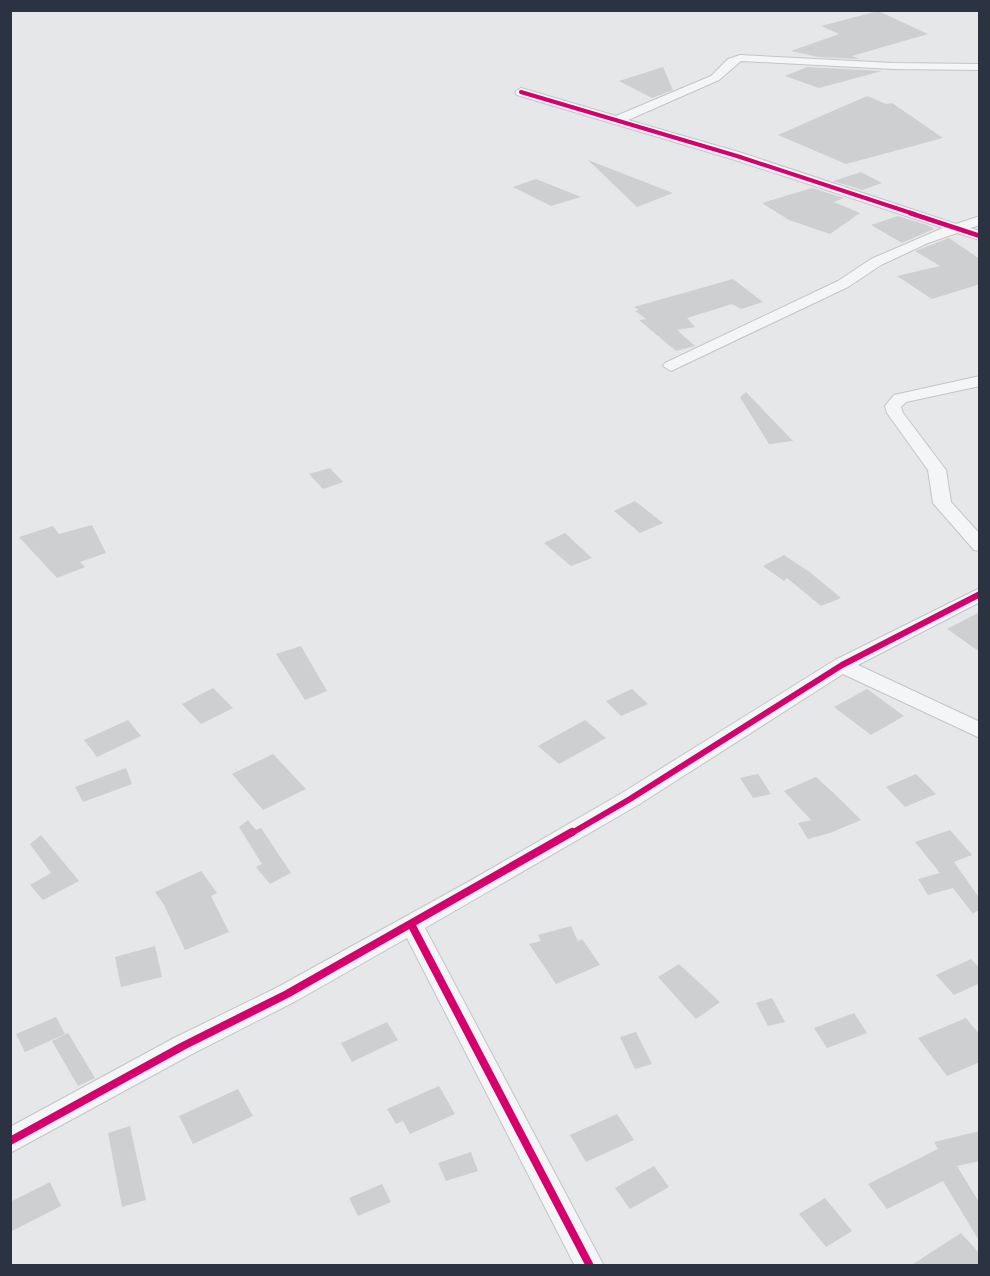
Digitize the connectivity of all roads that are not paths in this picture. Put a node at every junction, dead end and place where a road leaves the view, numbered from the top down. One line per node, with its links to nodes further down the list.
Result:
1 (980, 67): 3 (street)
2 (521, 92): 3 (street)
3 (617, 120): 5 (street)
4 (980, 220): 5 (street)
5 (953, 227): 6 (street); 7 (street)
6 (980, 236)
7 (671, 366)
8 (980, 381): 9 (street)
9 (980, 546)
10 (980, 594): 11 (street)
11 (842, 665): 12 (street); 13 (street)
12 (980, 731)
13 (411, 924): 14 (street); 15 (street)
14 (10, 1141)
15 (590, 1266)

